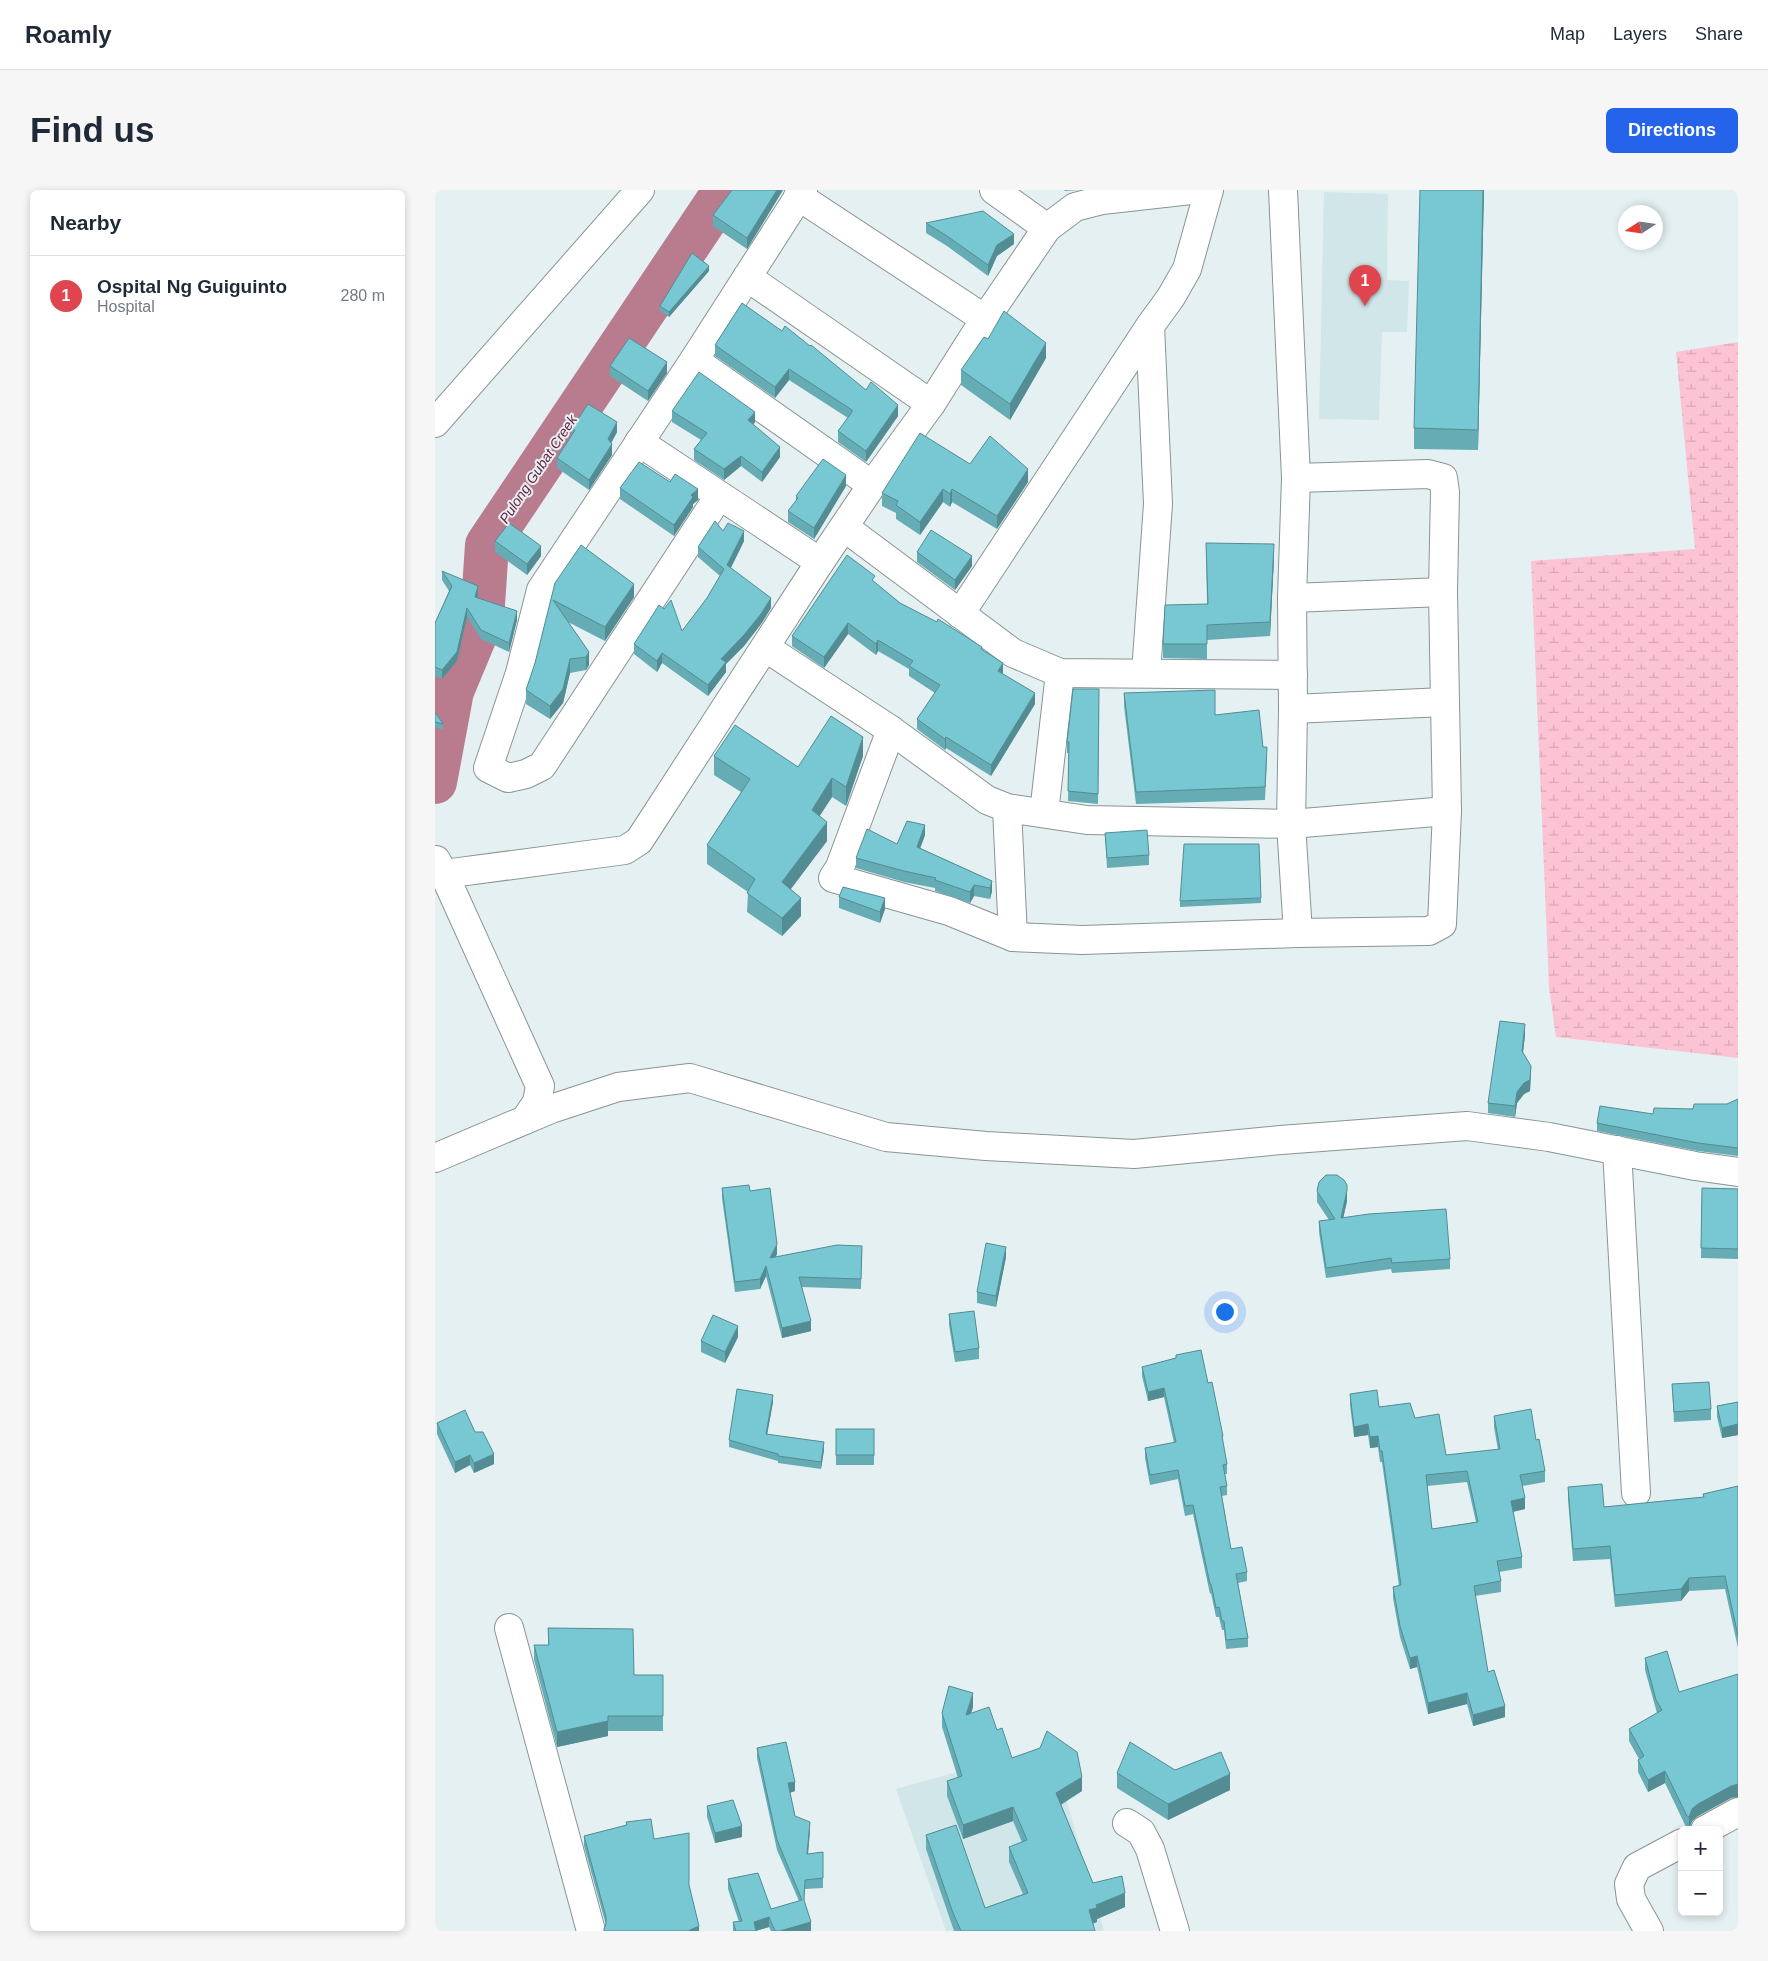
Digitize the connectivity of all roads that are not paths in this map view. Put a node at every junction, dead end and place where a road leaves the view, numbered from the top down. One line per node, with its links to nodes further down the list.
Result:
1 (640, 190): 14 (street)
2 (994, 190): 8 (street)
3 (1191, 190): 6 (street)
4 (1209, 190): 11 (street)
5 (1283, 190): 16 (street)
6 (1149, 192): 8 (street)
7 (801, 193): 9 (street); 10 (street)
8 (1047, 228): 10 (street)
9 (747, 277): 12 (street); 13 (street)
10 (985, 318): 13 (street)
11 (1150, 326): 23 (street); 26 (street)
12 (694, 360): 15 (street); 17 (street)
13 (931, 404): 17 (street)
14 (435, 423)
15 (639, 442): 18 (street); 18 (street)
16 (1295, 478): 21 (street); 22 (street)
17 (872, 485): 19 (street)
18 (719, 496): 20 (street)
19 (844, 527): 20 (street); 23 (street)
20 (820, 562): 24 (street)
21 (1443, 592): 22 (street); 28 (street)
22 (1292, 598): 27 (street)
23 (960, 614): 25 (street)
24 (766, 648): 30 (street); 35 (street)
25 (1061, 673): 26 (street); 33 (street)
26 (1146, 673): 27 (street)
27 (1293, 675): 29 (street)
28 (1444, 702): 29 (street); 32 (street)
29 (1293, 709): 34 (street)
30 (891, 730): 31 (street); 37 (street)
31 (1007, 808): 33 (street); 37 (street)
32 (1447, 811): 34 (street); 36 (street)
33 (1044, 813): 34 (street)
34 (1291, 824): 36 (street)
35 (440, 867): 38 (street)
36 (1298, 933): 37 (street)
37 (1013, 937)
38 (525, 1120): 39 (street); 40 (street)
39 (1617, 1150): 41 (street); 42 (street)
40 (435, 1158)
41 (1738, 1172)
42 (1637, 1493)
43 (509, 1628): 48 (street)
44 (1738, 1812): 46 (street)
45 (1127, 1823): 49 (street)
46 (1712, 1826)
47 (1678, 1845): 50 (street)
48 (591, 1931)
49 (1175, 1931)
50 (1649, 1931)

